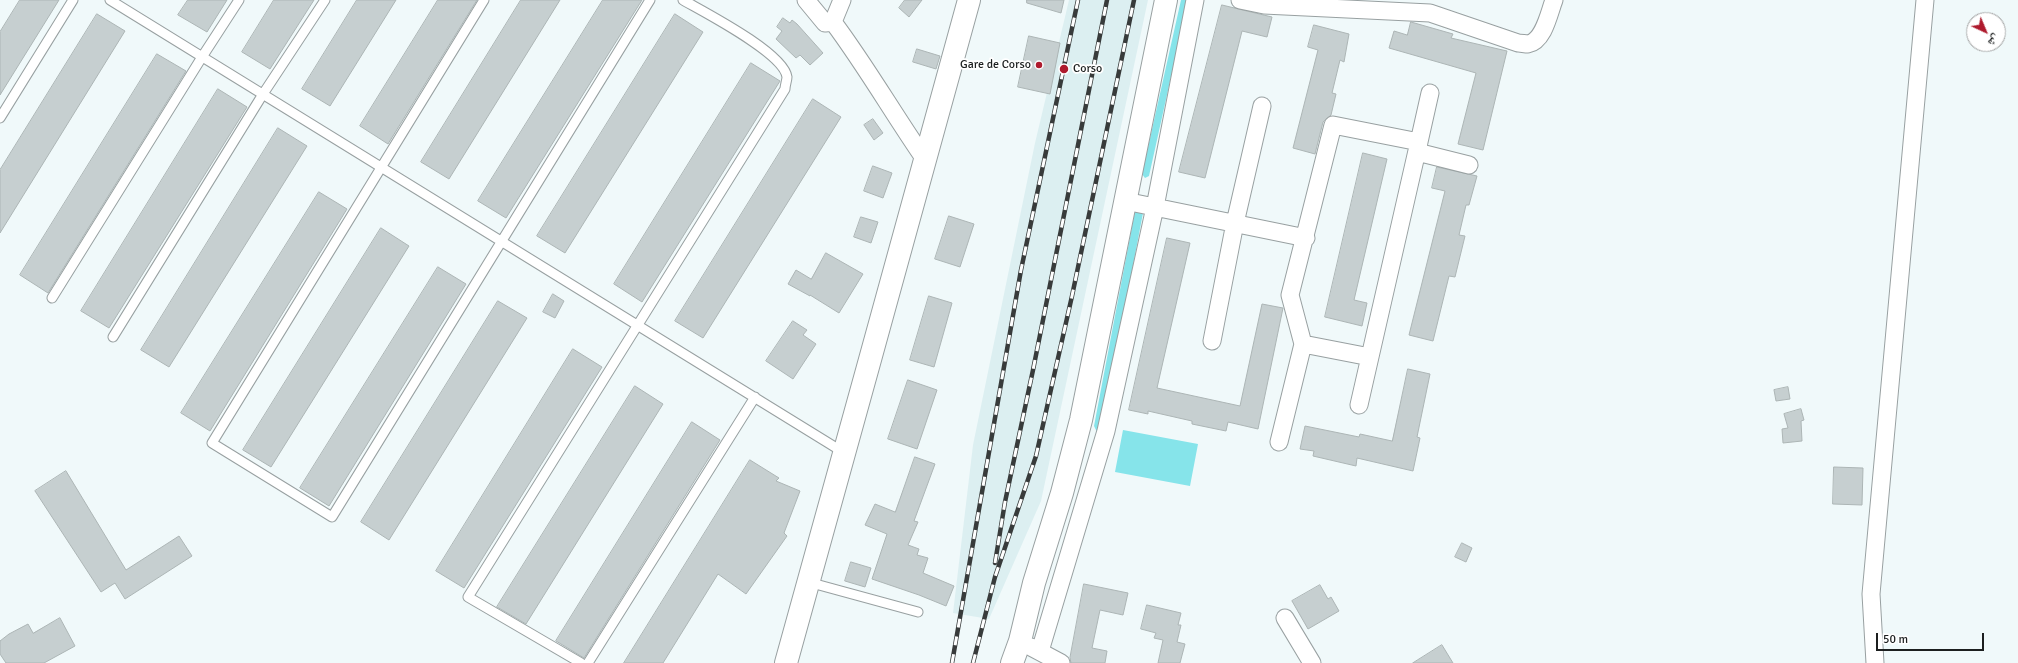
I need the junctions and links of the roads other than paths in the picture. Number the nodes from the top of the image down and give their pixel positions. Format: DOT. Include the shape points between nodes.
graph roads {
  1 [pos="73,0"];
  2 [pos="110,0"];
  3 [pos="240,0"];
  4 [pos="325,0"];
  5 [pos="484,0"];
  6 [pos="650,0"];
  7 [pos="683,0"];
  8 [pos="806,0"];
  9 [pos="842,0"];
  10 [pos="969,0"];
  11 [pos="1166,0"];
  12 [pos="1195,0"];
  13 [pos="1240,0"];
  14 [pos="1554,0"];
  15 [pos="1925,0"];
  16 [pos="1410,6"];
  17 [pos="832,22"];
  18 [pos="202,57"];
  19 [pos="1430,93"];
  20 [pos="263,94"];
  21 [pos="1262,106"];
  22 [pos="0,118"];
  23 [pos="1418,147"];
  24 [pos="926,160"];
  25 [pos="1469,165"];
  26 [pos="381,167"];
  27 [pos="1125,201"];
  28 [pos="1155,207"];
  29 [pos="1235,223"];
  30 [pos="1306,238"];
  31 [pos="500,241"];
  32 [pos="52,298"];
  33 [pos="637,325"];
  34 [pos="113,337"];
  35 [pos="1212,341"];
  36 [pos="1303,344"];
  37 [pos="1370,357"];
  38 [pos="755,397"];
  39 [pos="1359,405"];
  40 [pos="1279,442"];
  41 [pos="843,452"];
  42 [pos="808,582"];
  43 [pos="918,612"];
  44 [pos="1285,618"];
  45 [pos="1020,641"];
  46 [pos="1040,651"];
  47 [pos="581,663"];
  48 [pos="588,663"];
  49 [pos="786,663"];
  50 [pos="1012,663"];
  51 [pos="1061,663"];
  52 [pos="1312,663"];
  53 [pos="1875,663"];
  1 -- 22 [label="lane"];
  2 -- 18 [label="lane"];
  3 -- 18 [label="lane"];
  4 -- 20 [label="lane"];
  5 -- 26 [label="lane"];
  6 -- 31 [label="lane"];
  7 -- 33 [label="lane" via="744,35 778,60 787,76 785,89"];
  8 -- 17 [label="street" via="825,23"];
  9 -- 17 [label="street"];
  10 -- 24 [label="main road"];
  11 -- 27 [label="main road"];
  12 -- 28 [label="street"];
  13 -- 16 [label="street" via="1264,5"];
  14 -- 16 [label="street" via="1542,30 1535,40 1528,44 1518,43"];
  15 -- 53 [label="street" via="1872,594"];
  17 -- 24 [label="street" via="849,43 892,112"];
  18 -- 20 [label="lane"];
  18 -- 32 [label="lane"];
  19 -- 23 [label="street"];
  20 -- 26 [label="lane"];
  20 -- 34 [label="lane"];
  21 -- 29 [label="street"];
  23 -- 25 [label="street"];
  23 -- 30 [label="street" via="1333,125"];
  23 -- 37 [label="street"];
  24 -- 41 [label="main road"];
  26 -- 31 [label="lane"];
  26 -- 31 [label="lane" via="212,443 332,517"];
  27 -- 28 [label="street"];
  27 -- 45 [label="main road" via="1081,420"];
  28 -- 29 [label="street"];
  28 -- 46 [label="street" via="1106,431"];
  29 -- 30 [label="street"];
  29 -- 35 [label="street"];
  30 -- 36 [label="street" via="1290,295"];
  31 -- 33 [label="lane"];
  33 -- 38 [label="lane"];
  33 -- 47 [label="lane" via="468,597"];
  36 -- 37 [label="street"];
  36 -- 40 [label="street"];
  37 -- 39 [label="street"];
  38 -- 41 [label="lane"];
  38 -- 48 [label="lane"];
  41 -- 42 [label="main road"];
  42 -- 43 [label="lane"];
  42 -- 49 [label="main road"];
  44 -- 52 [label="street"];
  45 -- 46 [label="street"];
  45 -- 50 [label="main road"];
  46 -- 51 [label="street"];
}
